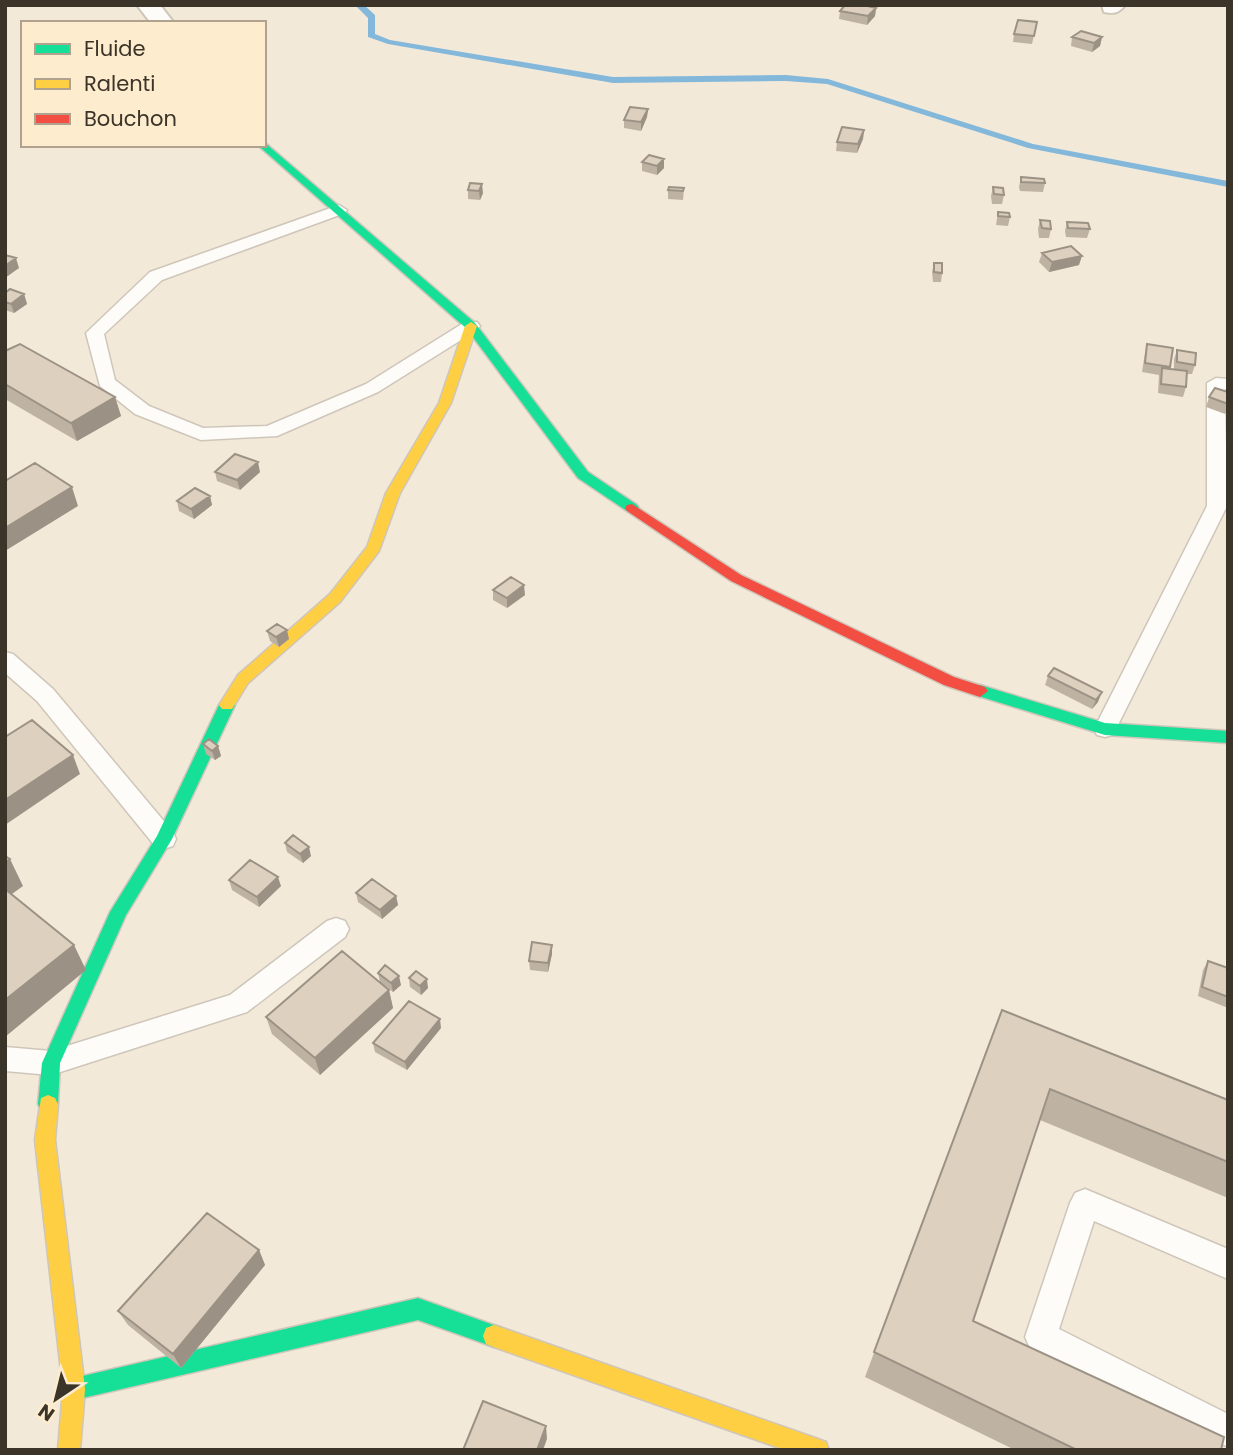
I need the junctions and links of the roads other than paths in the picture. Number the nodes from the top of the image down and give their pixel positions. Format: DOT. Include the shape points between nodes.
graph roads {
  1 [pos="148,5"];
  2 [pos="161,21"];
  3 [pos="266,147"];
  4 [pos="339,210"];
  5 [pos="471,326"];
  6 [pos="1228,384"];
  7 [pos="5,660"];
  8 [pos="1105,729"];
  9 [pos="1228,737"];
  10 [pos="164,839"];
  11 [pos="335,929"];
  12 [pos="5,1059"];
  13 [pos="51,1063"];
  14 [pos="1228,1264"];
  15 [pos="74,1389"];
  16 [pos="1228,1431"];
  17 [pos="69,1450"];
  18 [pos="818,1450"];
  1 -- 2 [label="street"];
  3 -- 4 [label="street"];
  4 -- 5 [label="street"];
  4 -- 5 [label="lane" via="156,276 95,333 106,382 142,410 201,434 270,432 372,388"];
  5 -- 8 [label="street" via="583,475 736,578 949,681"];
  5 -- 10 [label="street" via="445,403 393,493 374,548 335,598 243,679 218,719"];
  6 -- 8 [label="lane" via="1216,383 1217,506"];
  7 -- 10 [label="lane" via="45,695"];
  8 -- 9 [label="street"];
  10 -- 13 [label="street" via="119,912"];
  11 -- 13 [label="lane" via="238,1004"];
  12 -- 13 [label="lane"];
  13 -- 15 [label="street" via="45,1140"];
  14 -- 16 [label="lane" via="1084,1203 1041,1337"];
  15 -- 17 [label="street"];
  15 -- 18 [label="street" via="418,1309"];
}
